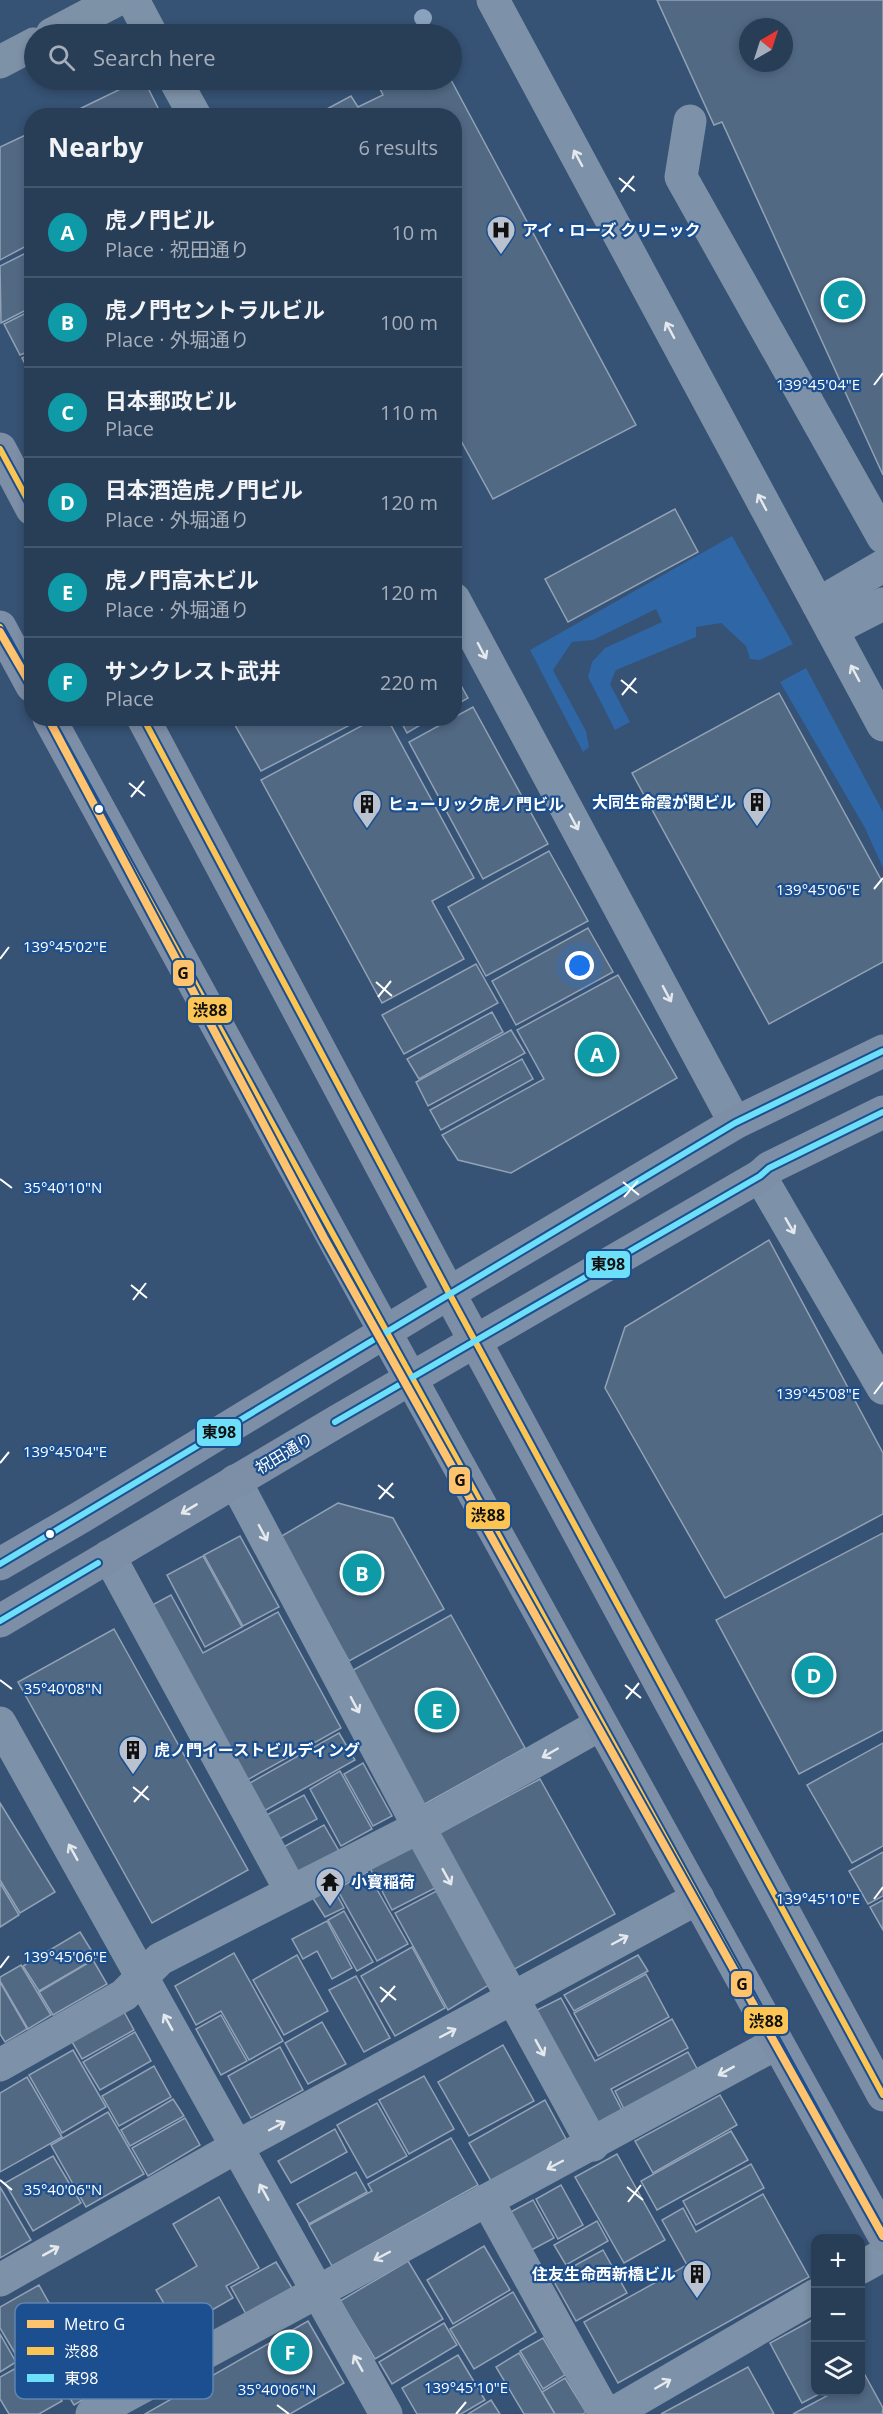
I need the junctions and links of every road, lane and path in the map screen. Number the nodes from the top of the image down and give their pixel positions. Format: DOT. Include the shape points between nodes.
graph roads {
  1 [pos="117,0"];
  2 [pos="133,0"];
  3 [pos="493,0"];
  4 [pos="71,24"];
  5 [pos="146,24"];
  6 [pos="24,49"];
  7 [pos="0,62"];
  8 [pos="181,90"];
  9 [pos="191,108"];
  10 [pos="690,121"];
  11 [pos="0,449"];
  12 [pos="24,493"];
  13 [pos="883,537"];
  14 [pos="883,566"];
  15 [pos="883,604"];
  16 [pos="462,614"];
  17 [pos="825,617"];
  18 [pos="0,627"];
  19 [pos="16,671"];
  20 [pos="883,725"];
  21 [pos="54,726"];
  22 [pos="147,726"];
  23 [pos="883,1051"];
  24 [pos="883,1112"];
  25 [pos="735,1123"];
  26 [pos="760,1176"];
  27 [pos="448,1293"];
  28 [pos="385,1332"];
  29 [pos="475,1342"];
  30 [pos="412,1378"];
  31 [pos="883,1388"];
  32 [pos="235,1482"];
  33 [pos="109,1556"];
  34 [pos="0,1564"];
  35 [pos="0,1621"];
  36 [pos="0,1723"];
  37 [pos="601,1724"];
  38 [pos="419,1827"];
  39 [pos="291,1891"];
  40 [pos="698,1898"];
  41 [pos="143,1976"];
  42 [pos="513,1998"];
  43 [pos="777,2043"];
  44 [pos="0,2065"];
  45 [pos="883,2095"];
  46 [pos="594,2145"];
  47 [pos="238,2146"];
  48 [pos="487,2200"];
  49 [pos="883,2235"];
  50 [pos="883,2255"];
  51 [pos="865,2266"];
  52 [pos="0,2280"];
  53 [pos="318,2290"];
  54 [pos="811,2298"];
  55 [pos="213,2348"];
  56 [pos="119,2399"];
  57 [pos="92,2414"];
  58 [pos="386,2414"];
  59 [pos="605,2414"];
  60 [pos="612,2414"];
  1 -- 4 [label="highway"];
  2 -- 5 [label="street"];
  17 -- 3 [label="street, one-way"];
  6 -- 7 [label="highway"];
  8 -- 9 [label="street"];
  10 -- 13 [label="street" via="681,177"];
  11 -- 12 [label="main road"];
  14 -- 17 [label="street"];
  15 -- 17 [label="street"];
  16 -- 25 [label="street, one-way"];
  20 -- 17 [label="street, one-way"];
  18 -- 19 [label="main road"];
  21 -- 28 [label="main road"];
  22 -- 27 [label="main road"];
  23 -- 25 [label="main road"];
  24 -- 26 [label="main road, 祝田通り"];
  25 -- 27 [label="main road"];
  26 -- 29 [label="main road, 祝田通り"];
  26 -- 31 [label="street, one-way"];
  27 -- 28 [label="main road"];
  27 -- 29 [label="main road"];
  28 -- 30 [label="main road"];
  28 -- 34 [label="main road"];
  29 -- 30 [label="main road, 祝田通り"];
  29 -- 45 [label="main road"];
  30 -- 32 [label="main road, 祝田通り"];
  30 -- 37 [label="main road"];
  32 -- 33 [label="main road, 祝田通り, one-way"];
  32 -- 38 [label="street, one-way"];
  33 -- 35 [label="main road, 祝田通り"];
  33 -- 39 [label="street"];
  41 -- 36 [label="street, one-way"];
  37 -- 38 [label="street, one-way"];
  37 -- 40 [label="main road"];
  38 -- 39 [label="street"];
  38 -- 42 [label="street, one-way"];
  39 -- 41 [label="street" via="160,1959"];
  42 -- 40 [label="street, one-way"];
  40 -- 43 [label="main road"];
  41 -- 44 [label="street" via="124,1995"];
  47 -- 41 [label="street, one-way"];
  42 -- 46 [label="street, one-way"];
  47 -- 42 [label="street, one-way"];
  43 -- 46 [label="street, one-way"];
  43 -- 49 [label="main road"];
  46 -- 48 [label="street, one-way"];
  52 -- 47 [label="street, one-way"];
  53 -- 47 [label="street, one-way"];
  48 -- 53 [label="street, one-way"];
  48 -- 59 [label="street"];
  50 -- 51 [label="street"];
  53 -- 55 [label="street"];
  58 -- 53 [label="street, one-way"];
  60 -- 54 [label="street, one-way"];
  56 -- 57 [label="street"];
}
